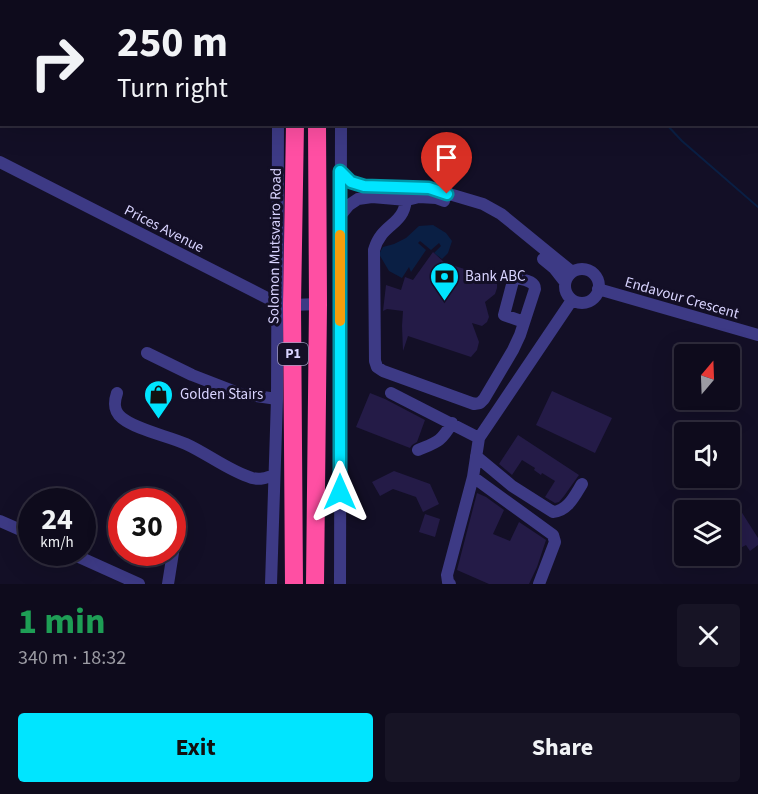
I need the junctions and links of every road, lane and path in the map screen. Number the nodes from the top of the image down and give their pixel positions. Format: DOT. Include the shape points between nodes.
graph roads {
  1 [pos="278,126"];
  2 [pos="294,126"];
  3 [pos="317,126"];
  4 [pos="341,126"];
  5 [pos="0,162"];
  6 [pos="340,171"];
  7 [pos="406,194"];
  8 [pos="340,216"];
  9 [pos="568,277"];
  10 [pos="598,290"];
  11 [pos="572,300"];
  12 [pos="284,304"];
  13 [pos="318,304"];
  14 [pos="524,322"];
  15 [pos="758,335"];
  16 [pos="147,353"];
  17 [pos="117,393"];
  18 [pos="391,393"];
  19 [pos="277,399"];
  20 [pos="452,423"];
  21 [pos="479,438"];
  22 [pos="418,450"];
  23 [pos="476,456"];
  24 [pos="274,475"];
  25 [pos="473,477"];
  26 [pos="582,484"];
  27 [pos="0,521"];
  28 [pos="18,529"];
  29 [pos="96,565"];
  30 [pos="171,566"];
  31 [pos="139,584"];
  32 [pos="168,584"];
  33 [pos="271,584"];
  34 [pos="294,584"];
  35 [pos="315,584"];
  36 [pos="340,584"];
  37 [pos="450,584"];
  38 [pos="539,584"];
  1 -- 12 [label="street"];
  2 -- 12 [label="highway, Solomon Mutsvairo Road / P1"];
  3 -- 13 [label="highway, P1"];
  4 -- 6 [label="street"];
  5 -- 12 [label="street, Prices Avenue"];
  6 -- 7 [label="street" via="351,182"];
  6 -- 8 [label="street"];
  7 -- 8 [label="street" via="358,199"];
  7 -- 9 [label="street" via="429,188 483,204 501,214"];
  7 -- 14 [label="street" via="403,213 377,239 374,249 377,367 480,403 513,350"];
  8 -- 36 [label="street"];
  9 -- 10 [label="street" via="581,269 591,272"];
  9 -- 11 [label="street" via="566,292"];
  10 -- 11 [label="street" via="593,299 583,303"];
  10 -- 15 [label="street, Endavour Crescent"];
  11 -- 21 [label="street"];
  12 -- 13 [label="street, Prices Avenue"];
  12 -- 19 [label="street"];
  12 -- 34 [label="highway, Solomon Mutsvairo Road / P1"];
  13 -- 35 [label="highway, P1"];
  16 -- 19 [label="street" via="242,394"];
  17 -- 24 [label="street" via="114,401 122,418 243,474 264,479"];
  18 -- 20 [label="street"];
  19 -- 24 [label="street"];
  20 -- 21 [label="street"];
  20 -- 22 [label="street" via="437,442"];
  21 -- 23 [label="street"];
  23 -- 25 [label="street"];
  23 -- 26 [label="street" via="512,486 553,512 567,505"];
  24 -- 33 [label="street"];
  25 -- 37 [label="street" via="447,575"];
  25 -- 38 [label="street" via="553,535 555,542"];
  27 -- 28 [label="street"];
  29 -- 31 [label="street"];
  30 -- 32 [label="street"];
}
